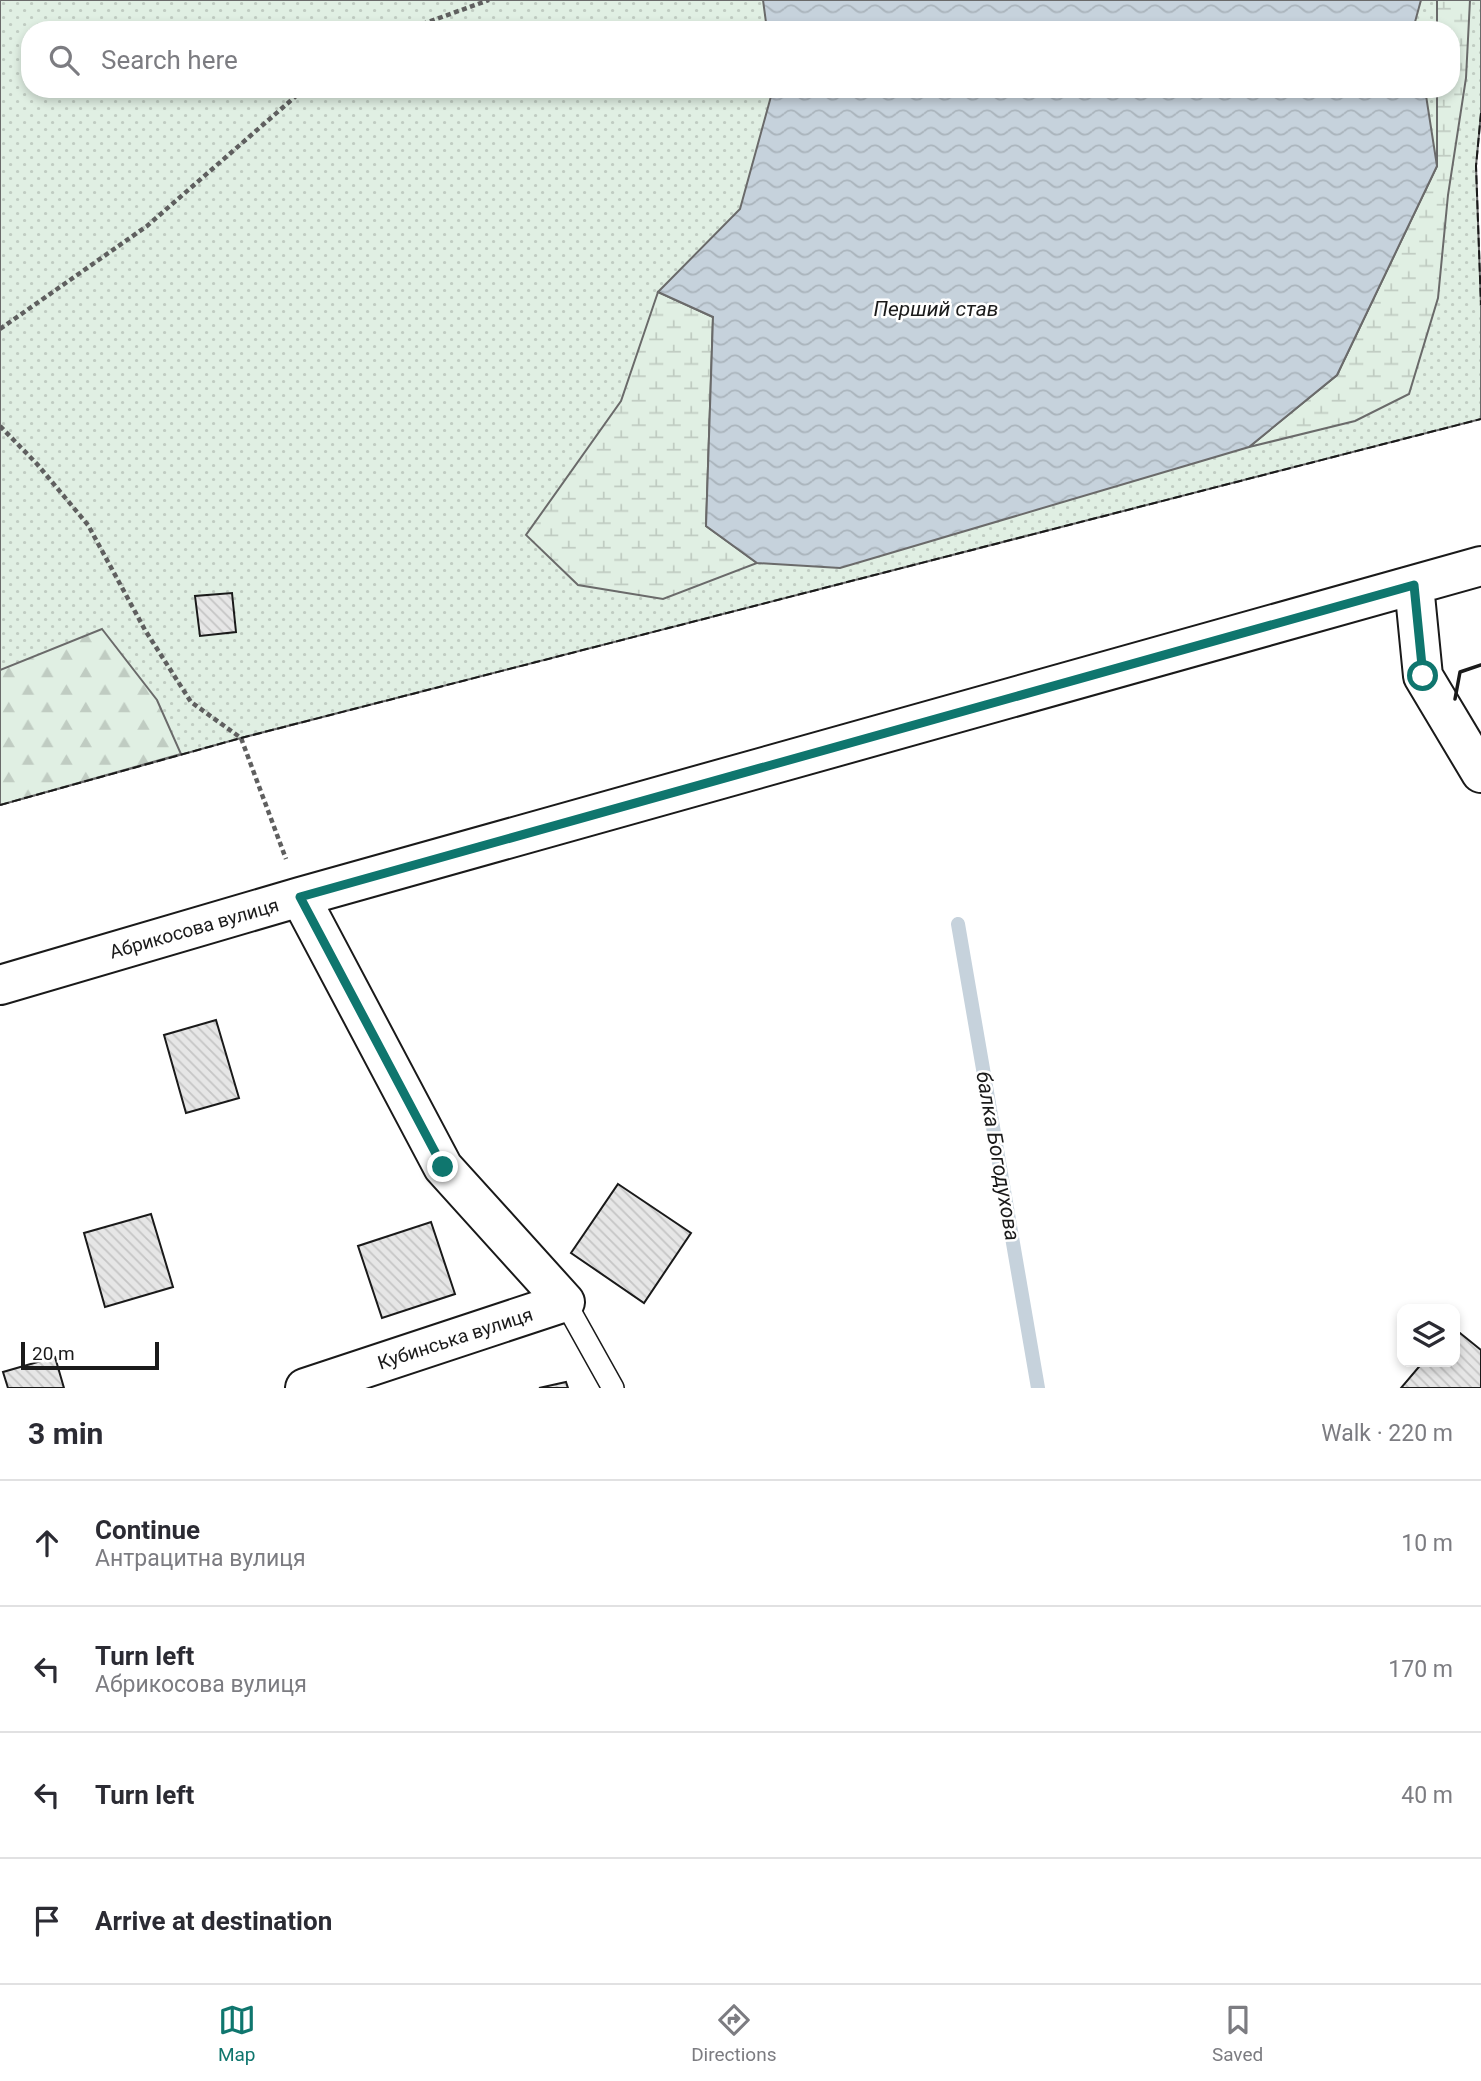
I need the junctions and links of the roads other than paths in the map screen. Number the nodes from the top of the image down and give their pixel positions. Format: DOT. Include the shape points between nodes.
graph roads {
  1 [pos="1481,566"];
  2 [pos="1414,585"];
  3 [pos="1481,773"];
  4 [pos="300,897"];
  5 [pos="0,985"];
  6 [pos="565,1302"];
  7 [pos="305,1388"];
  8 [pos="613,1388"];
  1 -- 2 [label="street, Абрикосова вулиця"];
  2 -- 3 [label="street" via="1423,676"];
  2 -- 4 [label="street, Абрикосова вулиця"];
  4 -- 5 [label="street, Абрикосова вулиця"];
  4 -- 6 [label="street" via="443,1167"];
  6 -- 7 [label="street, Кубинська вулиця"];
  6 -- 8 [label="lane"];
}
